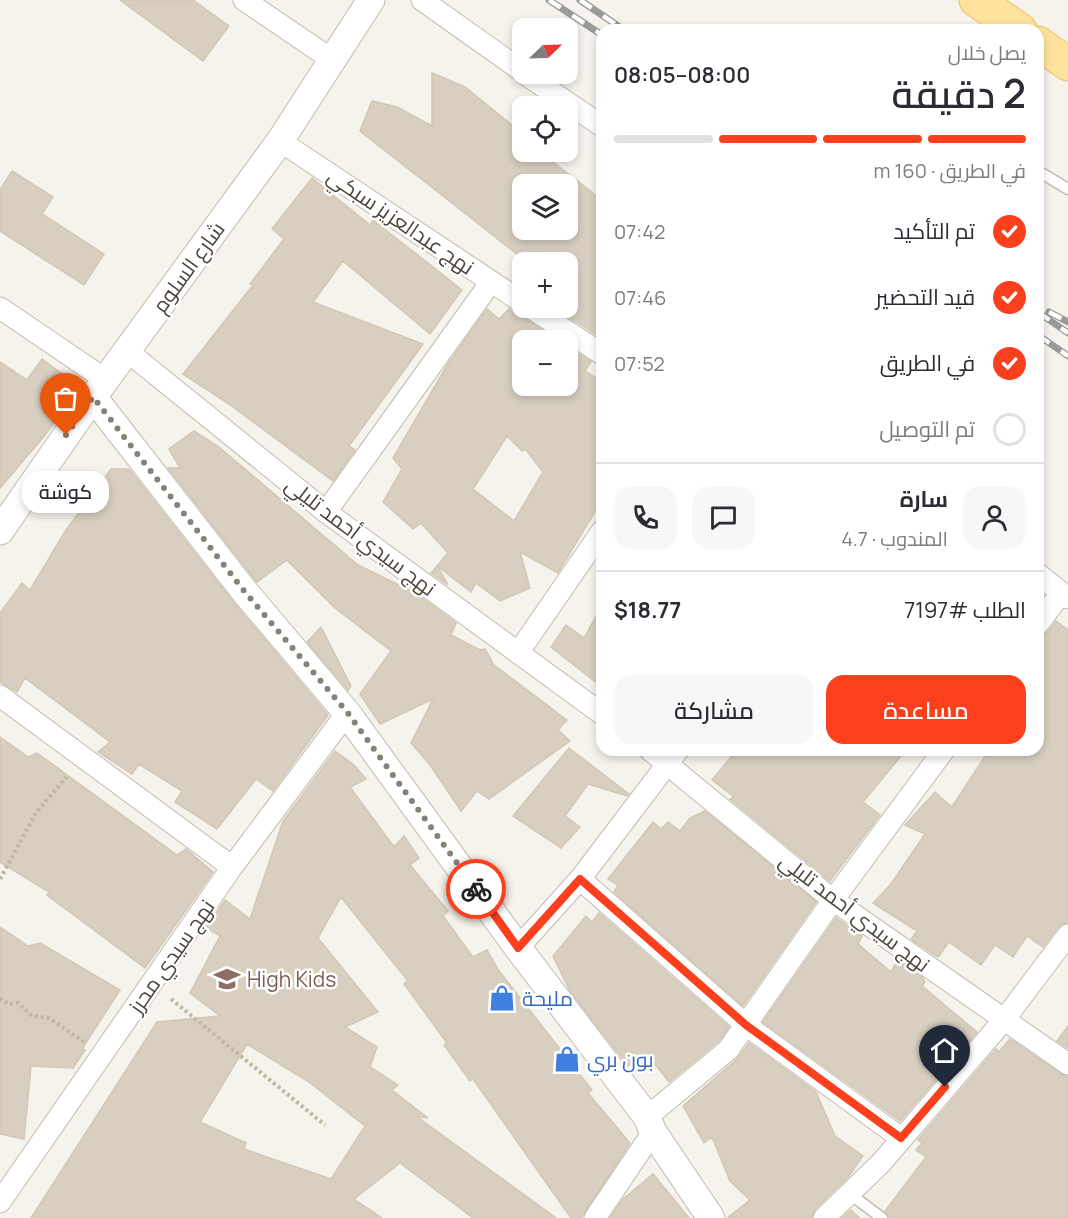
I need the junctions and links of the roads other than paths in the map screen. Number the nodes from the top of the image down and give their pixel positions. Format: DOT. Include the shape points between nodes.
graph roads {
  1 [pos="244,0"];
  2 [pos="371,0"];
  3 [pos="422,0"];
  4 [pos="976,0"];
  5 [pos="1011,24"];
  6 [pos="1044,47"];
  7 [pos="331,59"];
  8 [pos="512,64"];
  9 [pos="1068,64"];
  10 [pos="541,84"];
  11 [pos="596,122"];
  12 [pos="280,141"];
  13 [pos="1044,175"];
  14 [pos="1068,189"];
  15 [pos="491,282"];
  16 [pos="512,296"];
  17 [pos="0,308"];
  18 [pos="546,318"];
  19 [pos="596,350"];
  20 [pos="127,351"];
  21 [pos="100,389"];
  22 [pos="326,512"];
  23 [pos="0,531"];
  24 [pos="596,540"];
  25 [pos="1044,579"];
  26 [pos="1064,596"];
  27 [pos="1044,618"];
  28 [pos="518,653"];
  29 [pos="0,696"];
  30 [pos="596,710"];
  31 [pos="347,712"];
  32 [pos="673,756"];
  33 [pos="940,756"];
  34 [pos="232,867"];
  35 [pos="580,879"];
  36 [pos="833,900"];
  37 [pos="1068,935"];
  38 [pos="518,948"];
  39 [pos="1004,1020"];
  40 [pos="746,1025"];
  41 [pos="1068,1064"];
  42 [pos="650,1124"];
  43 [pos="901,1138"];
  44 [pos="850,1194"];
  45 [pos="0,1202"];
  46 [pos="595,1218"];
  47 [pos="711,1218"];
  48 [pos="824,1218"];
  49 [pos="882,1218"];
  1 -- 7 [label="street"];
  2 -- 7 [label="street, شارع السلوم"];
  3 -- 8 [label="street"];
  4 -- 5 [label="main road"];
  6 -- 9 [label="main road"];
  7 -- 12 [label="street, شارع السلوم"];
  10 -- 11 [label="street"];
  12 -- 15 [label="street, نهج عبدالعزيز سبكي"];
  12 -- 20 [label="street, شارع السلوم"];
  13 -- 14 [label="lane"];
  15 -- 16 [label="street, نهج عبدالعزيز سبكي"];
  15 -- 22 [label="street"];
  17 -- 21 [label="street"];
  18 -- 19 [label="street"];
  20 -- 21 [label="street, شارع السلوم"];
  20 -- 22 [label="street, نهج سيدي أحمد تليلي"];
  21 -- 23 [label="street, شارع السلوم"];
  21 -- 31 [label="street" via="245,592"];
  22 -- 28 [label="street, نهج سيدي أحمد تليلي"];
  24 -- 28 [label="street"];
  25 -- 26 [label="street"];
  26 -- 27 [label="street"];
  28 -- 30 [label="street, نهج سيدي أحمد تليلي"];
  29 -- 34 [label="street"];
  31 -- 34 [label="street, نهج سيدي محرز"];
  31 -- 38 [label="street"];
  32 -- 35 [label="street"];
  32 -- 36 [label="street, نهج سيدي أحمد تليلي"];
  33 -- 36 [label="street"];
  34 -- 45 [label="street, نهج سيدي محرز"];
  35 -- 38 [label="street"];
  35 -- 40 [label="street"];
  36 -- 39 [label="street, نهج سيدي أحمد تليلي"];
  36 -- 40 [label="street"];
  37 -- 39 [label="street"];
  38 -- 42 [label="street"];
  39 -- 41 [label="street, نهج سيدي أحمد تليلي"];
  39 -- 43 [label="street"];
  40 -- 42 [label="street" via="728,1050"];
  40 -- 43 [label="street"];
  42 -- 46 [label="street"];
  42 -- 47 [label="street"];
  43 -- 44 [label="street"];
  44 -- 48 [label="street"];
  44 -- 49 [label="lane"];
}
